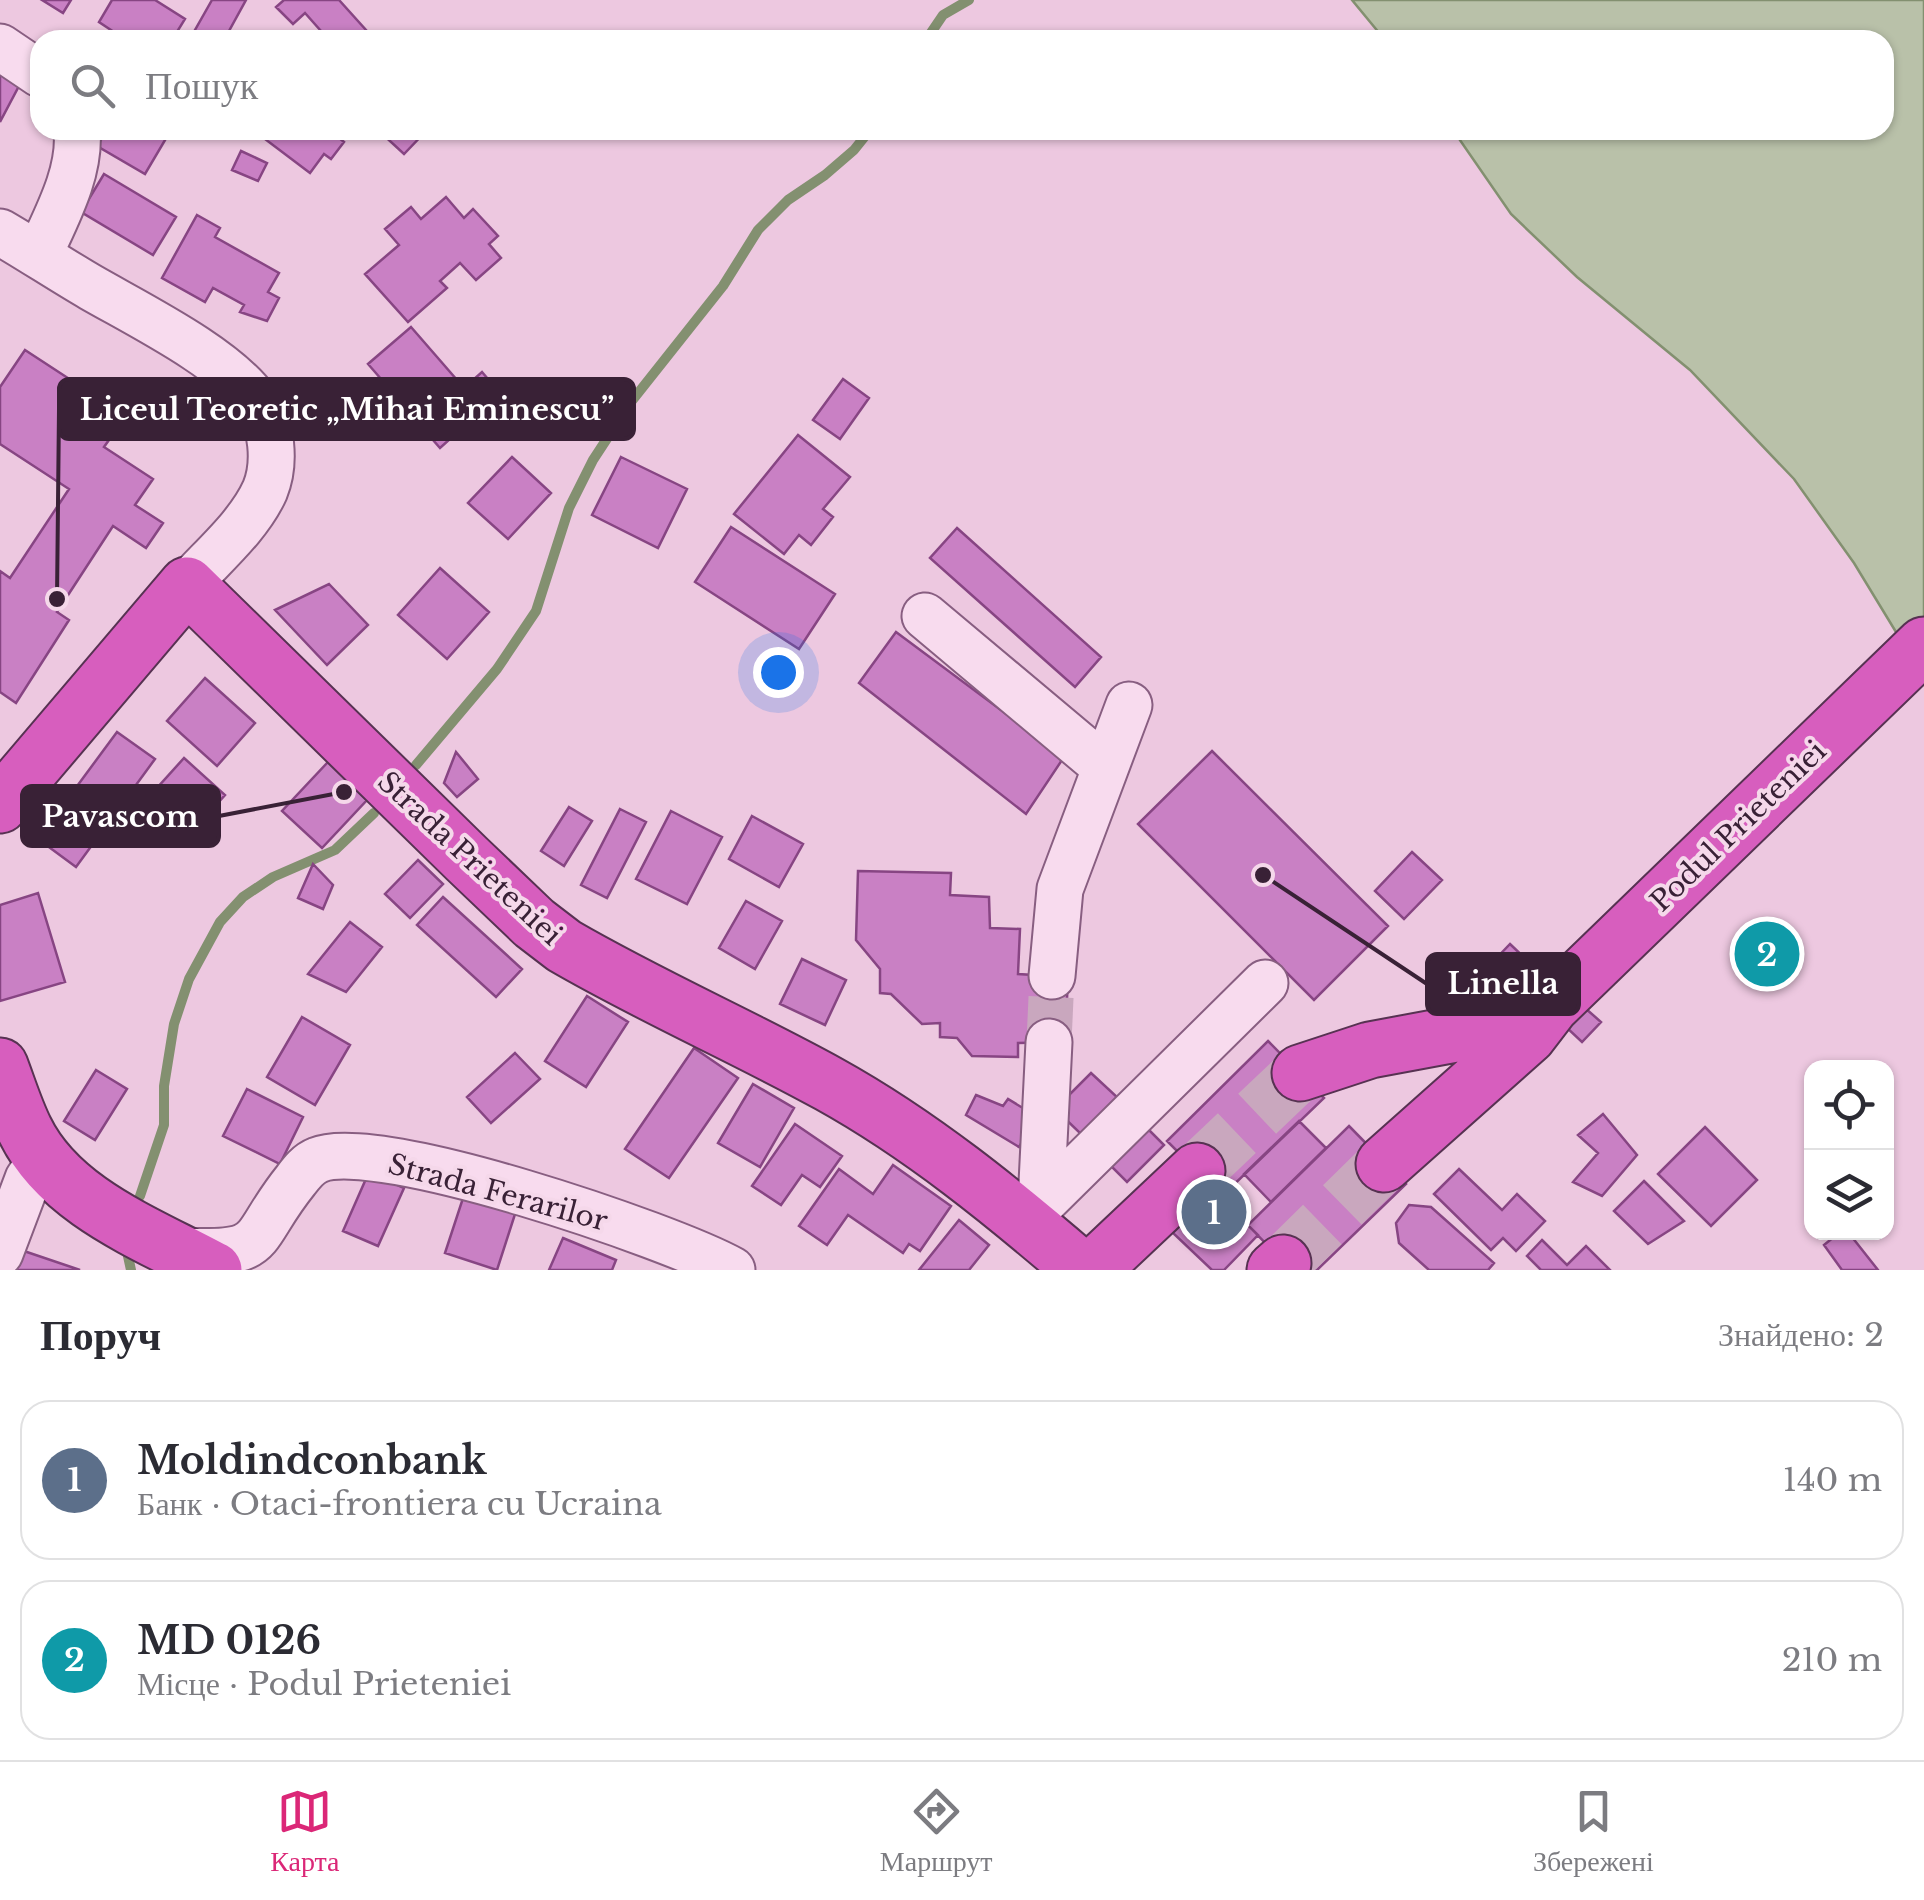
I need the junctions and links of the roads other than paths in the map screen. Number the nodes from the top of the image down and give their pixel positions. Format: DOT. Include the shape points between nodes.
graph roads {
  1 [pos="0,47"];
  2 [pos="30,67"];
  3 [pos="78,140"];
  4 [pos="0,232"];
  5 [pos="39,255"];
  6 [pos="187,586"];
  7 [pos="925,616"];
  8 [pos="1924,645"];
  9 [pos="1128,705"];
  10 [pos="1105,767"];
  11 [pos="0,805"];
  12 [pos="1052,976"];
  13 [pos="1264,983"];
  14 [pos="1552,1006"];
  15 [pos="1049,1042"];
  16 [pos="0,1066"];
  17 [pos="1300,1073"];
  18 [pos="1384,1164"];
  19 [pos="24,1168"];
  20 [pos="1197,1171"];
  21 [pos="1033,1212"];
  22 [pos="0,1253"];
  23 [pos="197,1261"];
  24 [pos="732,1270"];
  25 [pos="1082,1270"];
  26 [pos="1092,1270"];
  1 -- 2 [label="street"];
  3 -- 5 [label="street" via="65,199"];
  4 -- 5 [label="street"];
  5 -- 6 [label="street" via="172,333 244,386 258,405 272,457 264,490"];
  6 -- 11 [label="highway"];
  6 -- 21 [label="highway, Strada Prieteniei" via="564,946 830,1085"];
  7 -- 10 [label="street"];
  8 -- 14 [label="highway, Podul Prieteniei"];
  9 -- 10 [label="street"];
  10 -- 12 [label="street" via="1060,889"];
  13 -- 21 [label="street"];
  14 -- 17 [label="highway" via="1499,1026 1370,1050"];
  14 -- 18 [label="highway, Podul Prieteniei" via="1528,1036"];
  15 -- 21 [label="street"];
  16 -- 19 [label="highway" via="25,1130"];
  19 -- 22 [label="street"];
  19 -- 23 [label="highway" via="63,1180"];
  20 -- 26 [label="highway"];
  21 -- 25 [label="highway, Strada Prieteniei"];
  23 -- 24 [label="street, Strada Ferarilor" via="248,1247 307,1166 338,1155 518,1191 685,1247"];
}
